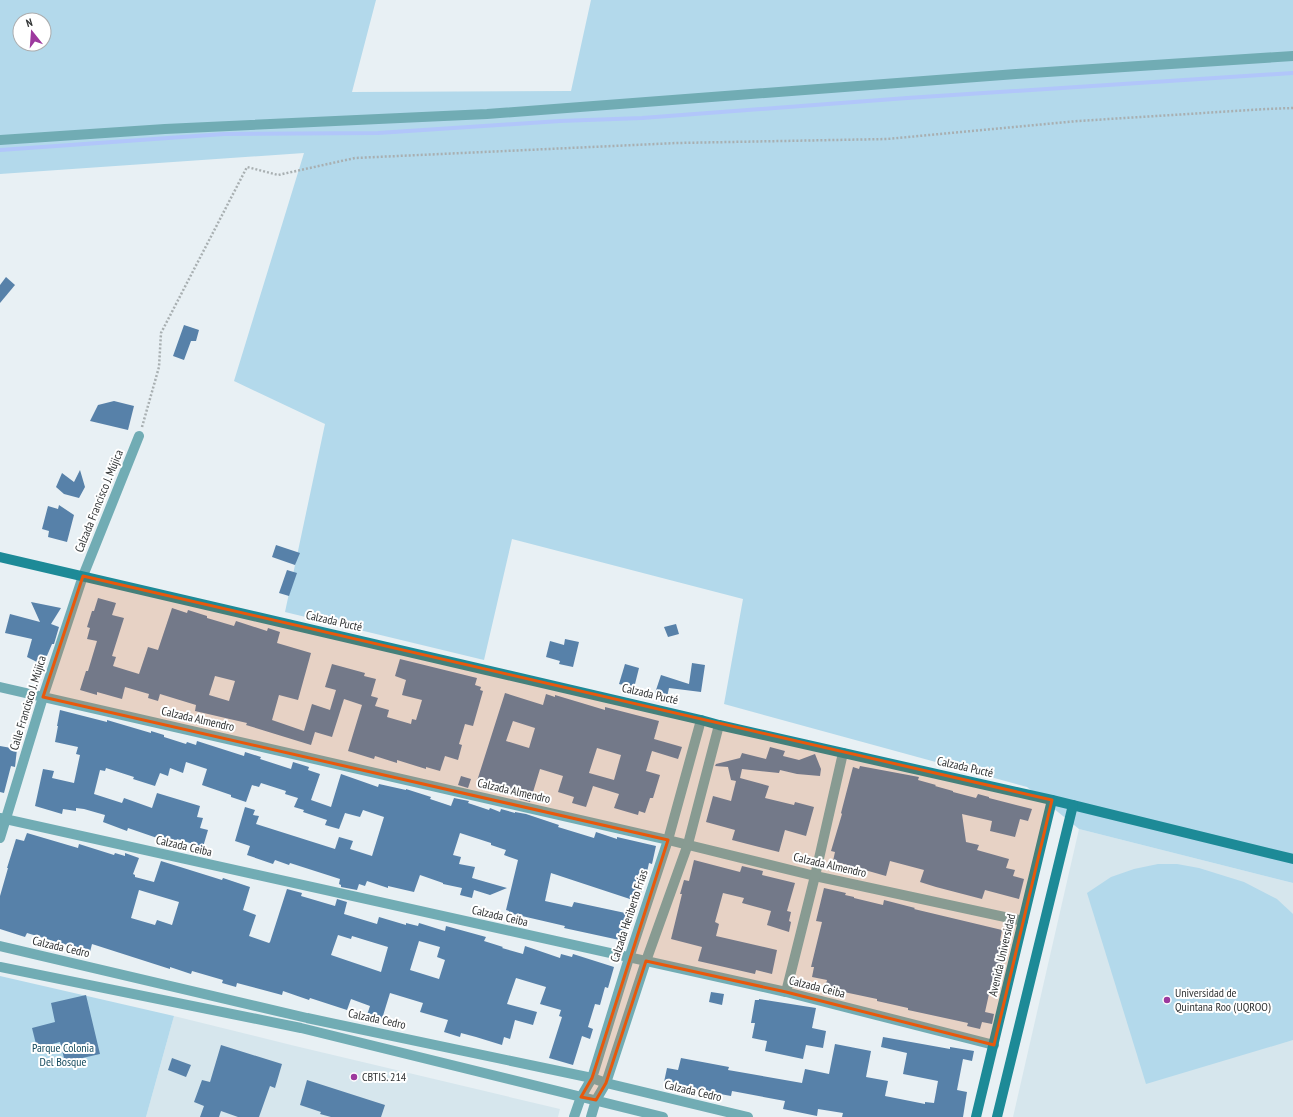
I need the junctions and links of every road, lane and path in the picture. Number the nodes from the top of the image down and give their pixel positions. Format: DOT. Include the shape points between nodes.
graph roads {
  1 [pos="1293,56"];
  2 [pos="1293,108"];
  3 [pos="0,140"];
  4 [pos="139,436"];
  5 [pos="0,557"];
  6 [pos="82,576"];
  7 [pos="0,687"];
  8 [pos="43,697"];
  9 [pos="701,720"];
  10 [pos="719,725"];
  11 [pos="843,753"];
  12 [pos="1052,800"];
  13 [pos="1073,805"];
  14 [pos="3,819"];
  15 [pos="0,838"];
  16 [pos="668,840"];
  17 [pos="688,844"];
  18 [pos="1293,859"];
  19 [pos="815,876"];
  20 [pos="1023,921"];
  21 [pos="0,946"];
  22 [pos="628,958"];
  23 [pos="646,961"];
  24 [pos="0,967"];
  25 [pos="786,992"];
  26 [pos="994,1045"];
  27 [pos="592,1078"];
  28 [pos="606,1083"];
  29 [pos="581,1096"];
  30 [pos="596,1100"];
  31 [pos="574,1117"];
  32 [pos="591,1117"];
  33 [pos="663,1117"];
  34 [pos="748,1117"];
  35 [pos="976,1117"];
  36 [pos="997,1117"];
  1 -- 3 [label="street" via="487,114 165,129"];
  2 -- 4 [label="path" via="1078,121 887,139 677,143 355,158 278,175 247,167 161,333 159,367"];
  4 -- 6 [label="street, Calzada Francisco J. Mújica"];
  5 -- 6 [label="street, Calzada Pucté"];
  6 -- 8 [label="street, Calle Francisco J. Mújica"];
  6 -- 9 [label="street, Calzada Pucté"];
  7 -- 8 [label="street, Calzada Almendro"];
  8 -- 14 [label="street, Calle Francisco J. Mújica"];
  8 -- 16 [label="street, Calzada Almendro"];
  9 -- 10 [label="street, Calzada Pucté"];
  9 -- 16 [label="street, Calzada Heriberto Frías"];
  10 -- 11 [label="street, Calzada Pucté"];
  10 -- 17 [label="street"];
  11 -- 12 [label="street, Calzada Pucté"];
  11 -- 19 [label="street"];
  12 -- 13 [label="street, Calzada Pucté"];
  12 -- 20 [label="street, Avenida Universidad"];
  13 -- 18 [label="street, Calzada Pucté"];
  13 -- 36 [label="street"];
  14 -- 15 [label="street, Calle Francisco J. Mújica"];
  14 -- 22 [label="street, Calzada Ceiba"];
  16 -- 17 [label="street, Calzada Almendro"];
  16 -- 22 [label="street, Calzada Heriberto Frías"];
  17 -- 19 [label="street, Calzada Almendro"];
  17 -- 23 [label="street"];
  19 -- 20 [label="street, Calzada Almendro"];
  19 -- 25 [label="street"];
  20 -- 26 [label="street, Avenida Universidad"];
  21 -- 27 [label="street, Calzada Cedro" via="299,1016"];
  22 -- 23 [label="street, Calzada Ceiba"];
  22 -- 27 [label="street, Calzada Heriberto Frías"];
  23 -- 25 [label="street, Calzada Ceiba"];
  23 -- 28 [label="street"];
  24 -- 29 [label="street" via="301,1028"];
  25 -- 26 [label="street, Calzada Ceiba"];
  26 -- 35 [label="street, Avenida Universidad"];
  27 -- 28 [label="street, Calzada Cedro"];
  27 -- 29 [label="street, Calzada Heriberto Frías"];
  28 -- 30 [label="street"];
  28 -- 34 [label="street, Calzada Cedro"];
  29 -- 30 [label="street"];
  29 -- 31 [label="street, Calzada Heriberto Frías"];
  30 -- 32 [label="street"];
  30 -- 33 [label="street"];
}
